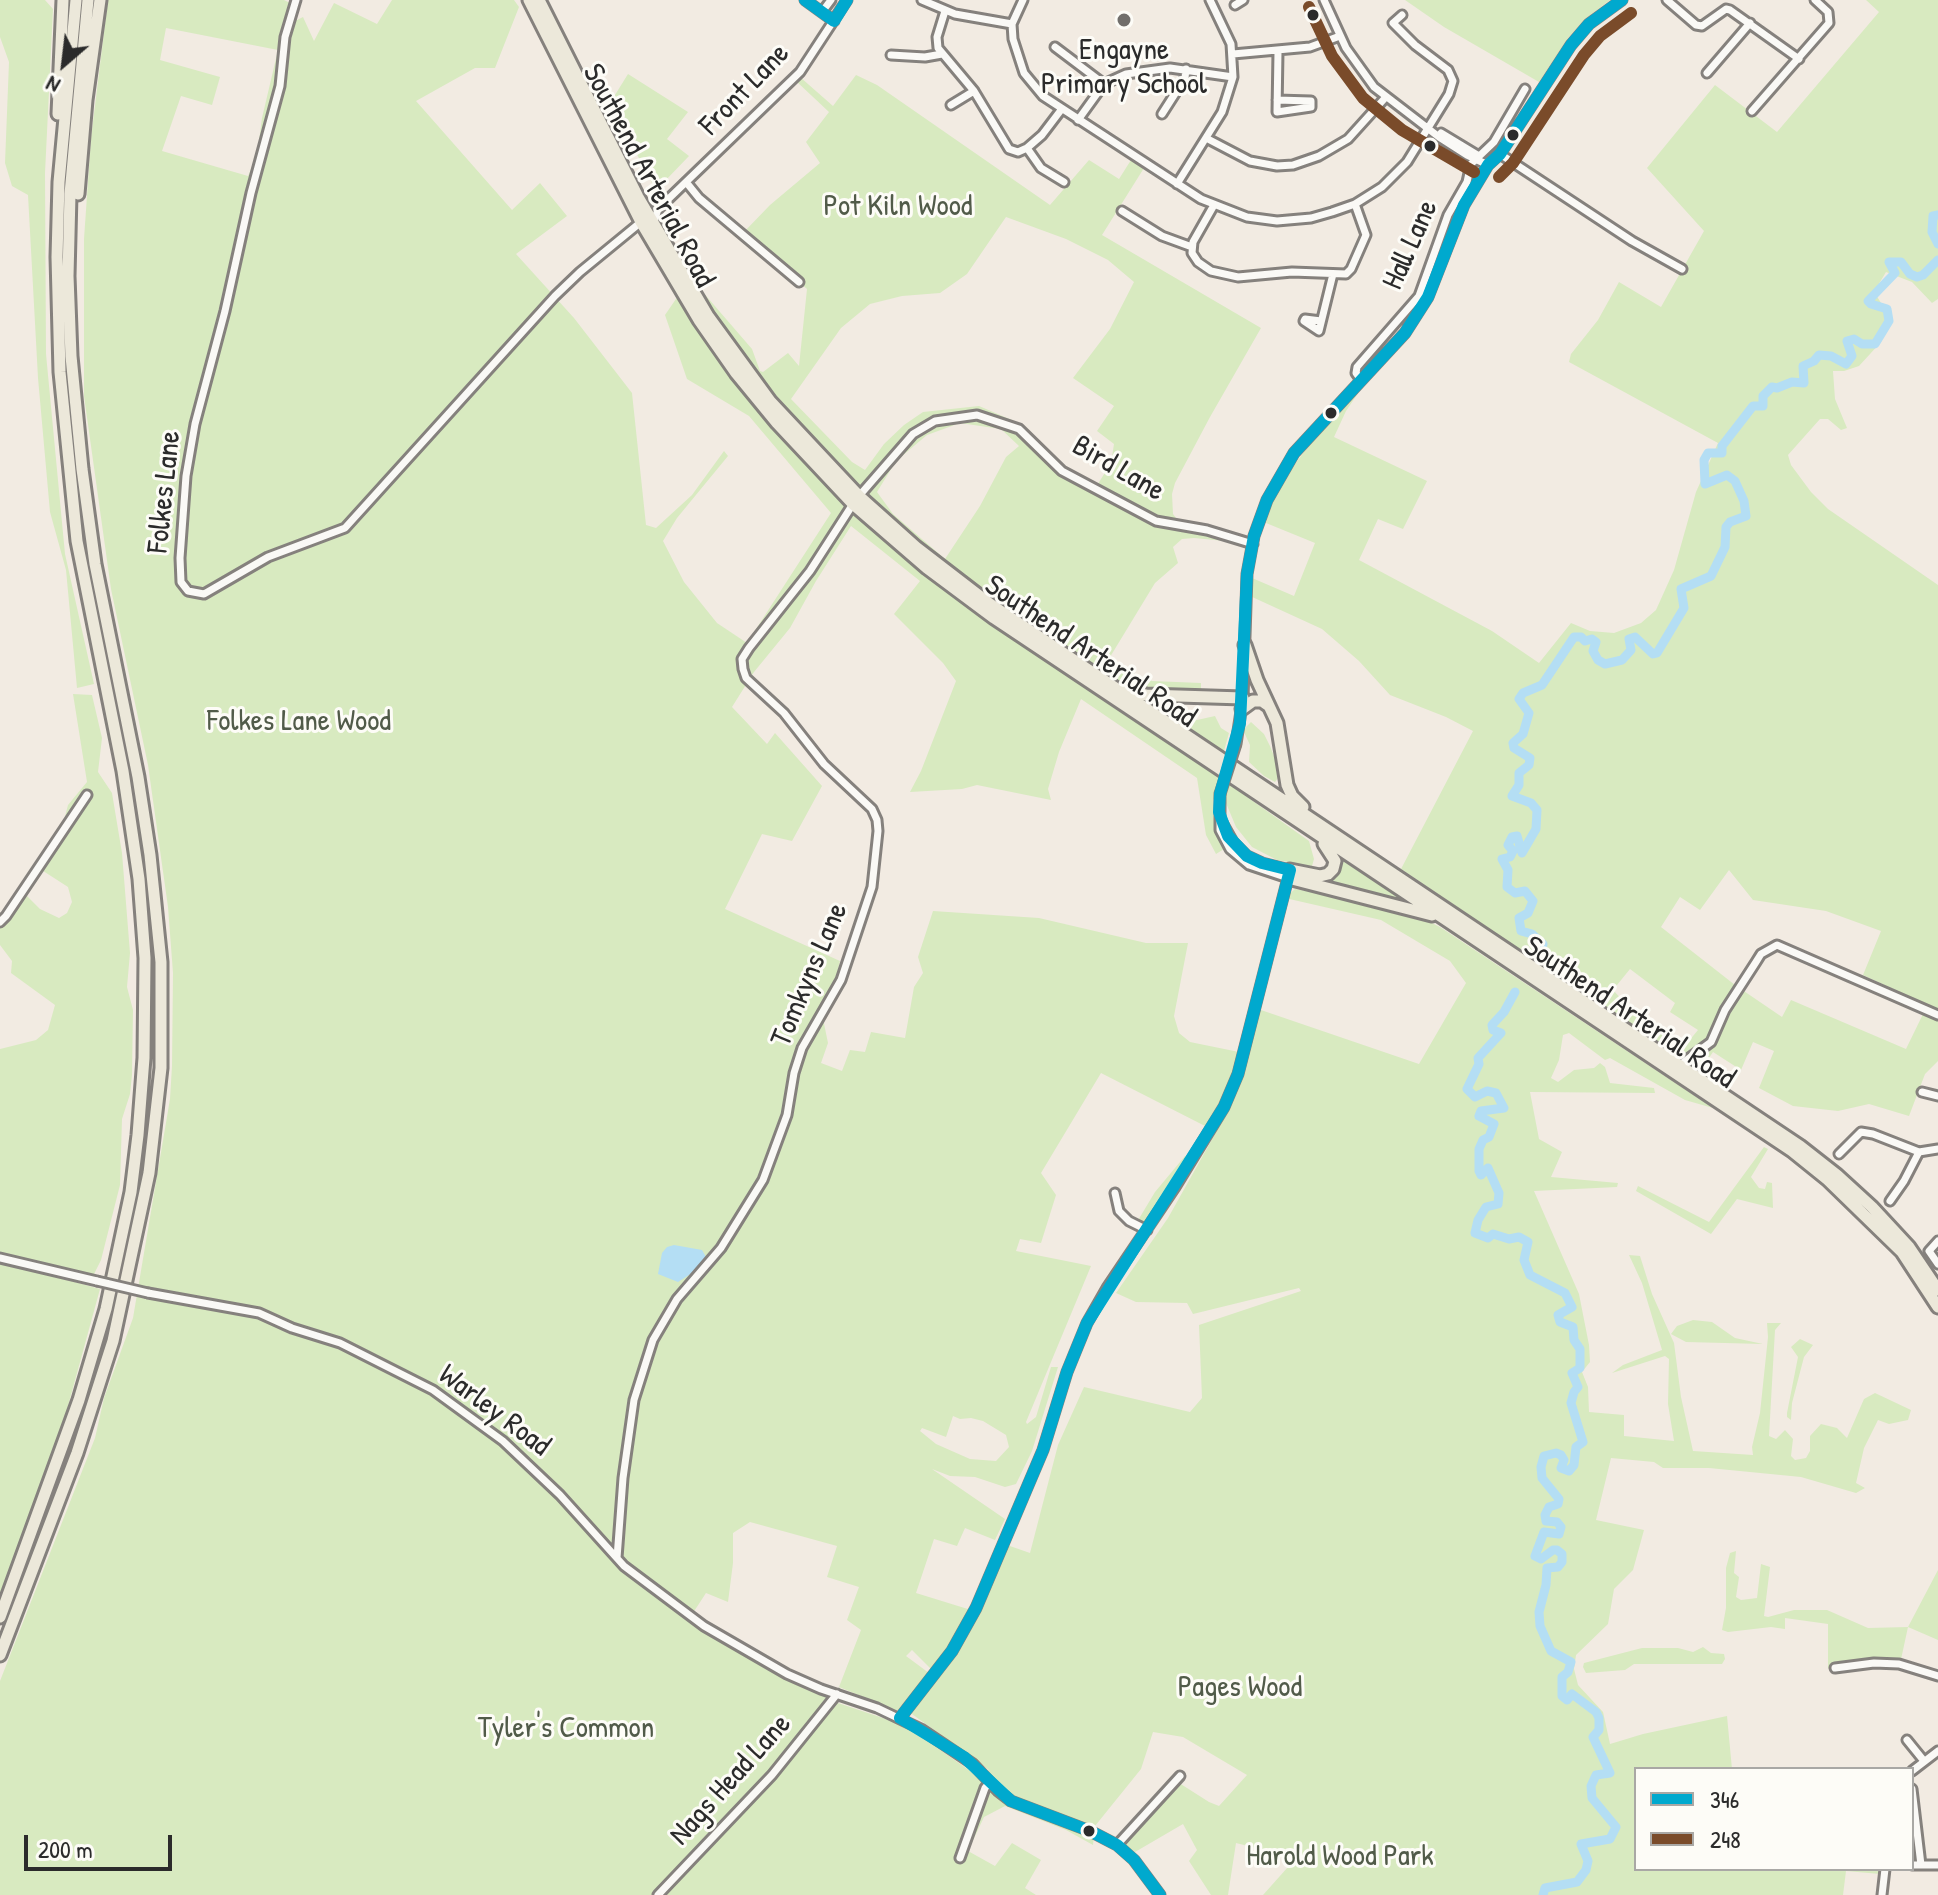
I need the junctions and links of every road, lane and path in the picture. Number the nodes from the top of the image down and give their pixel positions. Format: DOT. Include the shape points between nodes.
graph roads {
  1 [pos="63,0"];
  2 [pos="76,0"];
  3 [pos="88,0"];
  4 [pos="100,0"];
  5 [pos="296,0"];
  6 [pos="529,0"];
  7 [pos="539,0"];
  8 [pos="805,0"];
  9 [pos="831,0"];
  10 [pos="847,0"];
  11 [pos="922,0"];
  12 [pos="1023,0"];
  13 [pos="1210,0"];
  14 [pos="1324,0"];
  15 [pos="1622,0"];
  16 [pos="1667,0"];
  17 [pos="1815,0"];
  18 [pos="945,11"];
  19 [pos="822,12"];
  20 [pos="1402,15"];
  21 [pos="834,21"];
  22 [pos="1750,23"];
  23 [pos="1012,24"];
  24 [pos="1340,36"];
  25 [pos="1055,47"];
  26 [pos="1278,52"];
  27 [pos="942,54"];
  28 [pos="1233,54"];
  29 [pos="891,55"];
  30 [pos="1799,59"];
  31 [pos="1186,69"];
  32 [pos="1707,73"];
  33 [pos="1233,77"];
  34 [pos="1104,84"];
  35 [pos="1525,89"];
  36 [pos="974,91"];
  37 [pos="1385,98"];
  38 [pos="1277,100"];
  39 [pos="951,105"];
  40 [pos="1061,110"];
  41 [pos="1752,111"];
  42 [pos="1162,114"];
  43 [pos="1078,120"];
  44 [pos="1428,128"];
  45 [pos="1206,138"];
  46 [pos="1027,148"];
  47 [pos="1500,154"];
  48 [pos="1476,157"];
  49 [pos="60,163"];
  50 [pos="1488,165"];
  51 [pos="686,182"];
  52 [pos="1064,182"];
  53 [pos="1177,184"];
  54 [pos="638,197"];
  55 [pos="664,203"];
  56 [pos="1355,204"];
  57 [pos="1214,205"];
  58 [pos="1122,211"];
  59 [pos="641,222"];
  60 [pos="657,233"];
  61 [pos="1192,247"];
  62 [pos="1682,269"];
  63 [pos="1333,274"];
  64 [pos="799,282"];
  65 [pos="1321,321"];
  66 [pos="1361,380"];
  67 [pos="75,398"];
  68 [pos="856,500"];
  69 [pos="1253,544"];
  70 [pos="1245,645"];
  71 [pos="1109,684"];
  72 [pos="1242,704"];
  73 [pos="1271,709"];
  74 [pos="87,795"];
  75 [pos="1275,805"];
  76 [pos="1220,819"];
  77 [pos="1326,828"];
  78 [pos="1287,879"];
  79 [pos="0,922"];
  80 [pos="1454,926"];
  81 [pos="1938,1015"];
  82 [pos="1681,1064"];
  83 [pos="1922,1092"];
  84 [pos="1938,1096"];
  85 [pos="1938,1149"];
  86 [pos="1919,1152"];
  87 [pos="1839,1154"];
  88 [pos="1115,1193"];
  89 [pos="1890,1201"];
  90 [pos="1147,1230"];
  91 [pos="1938,1241"];
  92 [pos="1922,1242"];
  93 [pos="1929,1251"];
  94 [pos="0,1258"];
  95 [pos="1938,1264"];
  96 [pos="1938,1290"];
  97 [pos="1938,1307"];
  98 [pos="617,1558"];
  99 [pos="0,1617"];
  100 [pos="0,1655"];
  101 [pos="1835,1668"];
  102 [pos="1938,1676"];
  103 [pos="837,1694"];
  104 [pos="900,1718"];
  105 [pos="1907,1740"];
  106 [pos="1938,1751"];
  107 [pos="1924,1761"];
  108 [pos="1914,1769"];
  109 [pos="1180,1776"];
  110 [pos="987,1785"];
  111 [pos="1914,1827"];
  112 [pos="1117,1845"];
  113 [pos="960,1858"];
  114 [pos="1916,1865"];
  115 [pos="1938,1865"];
  116 [pos="1885,1871"];
  117 [pos="658,1895"];
  118 [pos="1160,1895"];
  119 [pos="1882,1895"];
  1 -- 49 [label="highway"];
  2 -- 49 [label="highway"];
  3 -- 67 [label="highway" via="69,214"];
  4 -- 67 [label="highway" via="78,188"];
  5 -- 59 [label="street, Folkes Lane" via="285,37 280,86 195,424 180,558 181,582 188,591 204,594 268,557 345,528 555,296"];
  6 -- 59 [label="highway, Southend Arterial Road"];
  7 -- 54 [label="highway, Southend Arterial Road"];
  8 -- 19 [label="street"];
  9 -- 19 [label="street"];
  10 -- 21 [label="street, Front Lane"];
  11 -- 18 [label="street"];
  12 -- 23 [label="street"];
  13 -- 28 [label="street"];
  14 -- 24 [label="street"];
  15 -- 47 [label="street, Hall Lane" via="1571,45"];
  16 -- 22 [label="street" via="1696,25 1726,9"];
  17 -- 30 [label="street" via="1830,20"];
  18 -- 23 [label="street"];
  18 -- 27 [label="street" via="937,37"];
  19 -- 21 [label="street"];
  20 -- 44 [label="street" via="1393,23 1444,65 1453,81"];
  21 -- 51 [label="street, Front Lane" via="800,72"];
  22 -- 30 [label="street"];
  22 -- 32 [label="street"];
  23 -- 40 [label="street" via="1024,73"];
  24 -- 26 [label="street"];
  24 -- 37 [label="street" via="1361,72"];
  25 -- 34 [label="street"];
  26 -- 28 [label="street"];
  26 -- 38 [label="street"];
  27 -- 29 [label="street"];
  27 -- 36 [label="street"];
  28 -- 33 [label="street"];
  30 -- 41 [label="street"];
  31 -- 33 [label="street"];
  31 -- 34 [label="street" via="1140,71"];
  31 -- 42 [label="street"];
  33 -- 45 [label="street" via="1222,112"];
  34 -- 43 [label="street"];
  35 -- 48 [label="street, Hall Lane" via="1494,142"];
  36 -- 39 [label="street"];
  36 -- 46 [label="street" via="1006,146 1018,152"];
  37 -- 44 [label="street"];
  37 -- 45 [label="street" via="1348,139 1293,165 1250,161"];
  40 -- 43 [label="street"];
  40 -- 46 [label="street"];
  43 -- 53 [label="street"];
  44 -- 48 [label="street"];
  44 -- 56 [label="street" via="1401,168"];
  45 -- 53 [label="street"];
  46 -- 52 [label="street" via="1035,163"];
  47 -- 50 [label="street, Hall Lane"];
  47 -- 62 [label="street"];
  48 -- 50 [label="street"];
  48 -- 66 [label="street, Hall Lane" via="1419,296 1357,367"];
  49 -- 99 [label="highway" via="57,309 65,441 77,541 137,864 145,958 144,1058 131,1192 106,1309 79,1400"];
  50 -- 66 [label="street, Hall Lane" via="1464,205 1421,311"];
  51 -- 55 [label="street, Front Lane"];
  51 -- 64 [label="street"];
  53 -- 57 [label="street"];
  54 -- 55 [label="street" via="650,204"];
  54 -- 60 [label="highway, Southend Arterial Road"];
  55 -- 60 [label="street" via="654,217"];
  56 -- 57 [label="street" via="1311,218 1277,221"];
  56 -- 63 [label="street" via="1365,240 1349,272"];
  57 -- 61 [label="street"];
  58 -- 61 [label="street"];
  59 -- 68 [label="highway, Southend Arterial Road" via="736,373 777,423"];
  60 -- 68 [label="highway, Southend Arterial Road" via="708,316 770,401"];
  61 -- 63 [label="street" via="1204,267 1228,276"];
  63 -- 65 [label="street"];
  66 -- 69 [label="street, Hall Lane" via="1283,469"];
  67 -- 100 [label="highway" via="95,564 152,869 161,975 161,1068 145,1199 113,1341 73,1466"];
  68 -- 69 [label="street, Bird Lane" via="913,434 935,421 977,415 1019,429 1062,471 1156,521"];
  68 -- 71 [label="highway, Southend Arterial Road" via="961,583"];
  68 -- 75 [label="highway, Southend Arterial Road" via="892,540 958,593"];
  68 -- 98 [label="street, Tomkyns Lane" via="742,659 746,678 872,809 878,831 872,887 841,980 802,1048 787,1115 763,1180 653,1340 634,1400"];
  69 -- 70 [label="street, Hall Lane"];
  70 -- 72 [label="street, Hall Lane"];
  70 -- 73 [label="highway"];
  71 -- 72 [label="highway" via="1146,695"];
  71 -- 77 [label="highway, Southend Arterial Road"];
  72 -- 73 [label="highway" via="1258,700"];
  72 -- 76 [label="street, Hall Lane, bridge" via="1220,794"];
  73 -- 77 [label="highway" via="1289,791"];
  74 -- 79 [label="street"];
  75 -- 78 [label="highway" via="1325,845 1335,861 1324,875"];
  75 -- 80 [label="highway, Southend Arterial Road"];
  76 -- 78 [label="street" via="1247,856"];
  76 -- 78 [label="street, Hall Lane" via="1220,830 1235,854"];
  77 -- 82 [label="highway, Southend Arterial Road"];
  78 -- 80 [label="highway" via="1418,911"];
  78 -- 90 [label="street" via="1234,1085"];
  80 -- 97 [label="highway, Southend Arterial Road" via="1792,1151 1902,1252"];
  81 -- 82 [label="street" via="1777,945 1761,954 1711,1042"];
  82 -- 96 [label="highway, Southend Arterial Road" via="1837,1175 1909,1247"];
  83 -- 84 [label="street"];
  85 -- 86 [label="street"];
  86 -- 87 [label="street" via="1861,1132"];
  86 -- 89 [label="street"];
  88 -- 90 [label="street" via="1119,1211"];
  90 -- 104 [label="street" via="1083,1332 1043,1450 969,1623"];
  91 -- 93 [label="street"];
  92 -- 93 [label="street"];
  93 -- 95 [label="street"];
  94 -- 98 [label="street, Warley Road, bridge" via="259,1313 340,1343 433,1390 494,1433"];
  98 -- 103 [label="street, Warley Road" via="723,1639"];
  101 -- 102 [label="street" via="1899,1664"];
  103 -- 104 [label="street, Warley Road"];
  103 -- 117 [label="street, Nags Head Lane" via="772,1775"];
  104 -- 110 [label="street, Warley Road" via="964,1757"];
  105 -- 107 [label="street"];
  106 -- 107 [label="street"];
  107 -- 108 [label="street"];
  109 -- 112 [label="street"];
  110 -- 112 [label="street, Warley Road" via="1011,1801"];
  110 -- 113 [label="street"];
  111 -- 114 [label="street"];
  112 -- 118 [label="street"];
  114 -- 115 [label="street"];
  116 -- 119 [label="street"];
}
